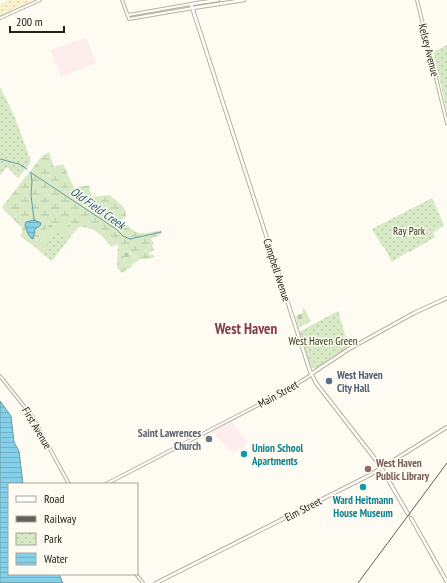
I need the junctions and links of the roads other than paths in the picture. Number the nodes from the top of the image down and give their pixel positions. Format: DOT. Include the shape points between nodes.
graph roads {
  1 [pos="40,0"];
  2 [pos="122,0"];
  3 [pos="218,0"];
  4 [pos="244,0"];
  5 [pos="417,0"];
  6 [pos="191,4"];
  7 [pos="193,8"];
  8 [pos="128,15"];
  9 [pos="0,18"];
  10 [pos="447,123"];
  11 [pos="447,298"];
  12 [pos="311,374"];
  13 [pos="0,376"];
  14 [pos="447,428"];
  15 [pos="382,468"];
  16 [pos="67,483"];
  17 [pos="108,483"];
  18 [pos="408,514"];
  19 [pos="411,518"];
  20 [pos="137,575"];
  21 [pos="447,582"];
  22 [pos="143,583"];
  23 [pos="156,583"];
  1 -- 9 [label="street"];
  2 -- 8 [label="street"];
  3 -- 6 [label="main road"];
  4 -- 7 [label="main road"];
  5 -- 10 [label="street, Kelsey Avenue"];
  6 -- 7 [label="main road, Campbell Avenue"];
  6 -- 8 [label="street"];
  7 -- 8 [label="street" via="129,18"];
  7 -- 12 [label="main road, Campbell Avenue"];
  11 -- 12 [label="main road, Main Street" via="349,349"];
  12 -- 15 [label="main road, Campbell Avenue"];
  12 -- 17 [label="street, Main Street" via="288,389"];
  13 -- 16 [label="street, First Avenue" via="34,419"];
  14 -- 15 [label="main road, Elm Street"];
  15 -- 18 [label="main road, Campbell Avenue"];
  15 -- 23 [label="main road, Elm Street"];
  19 -- 21 [label="main road"];
  20 -- 22 [label="street"];
}
